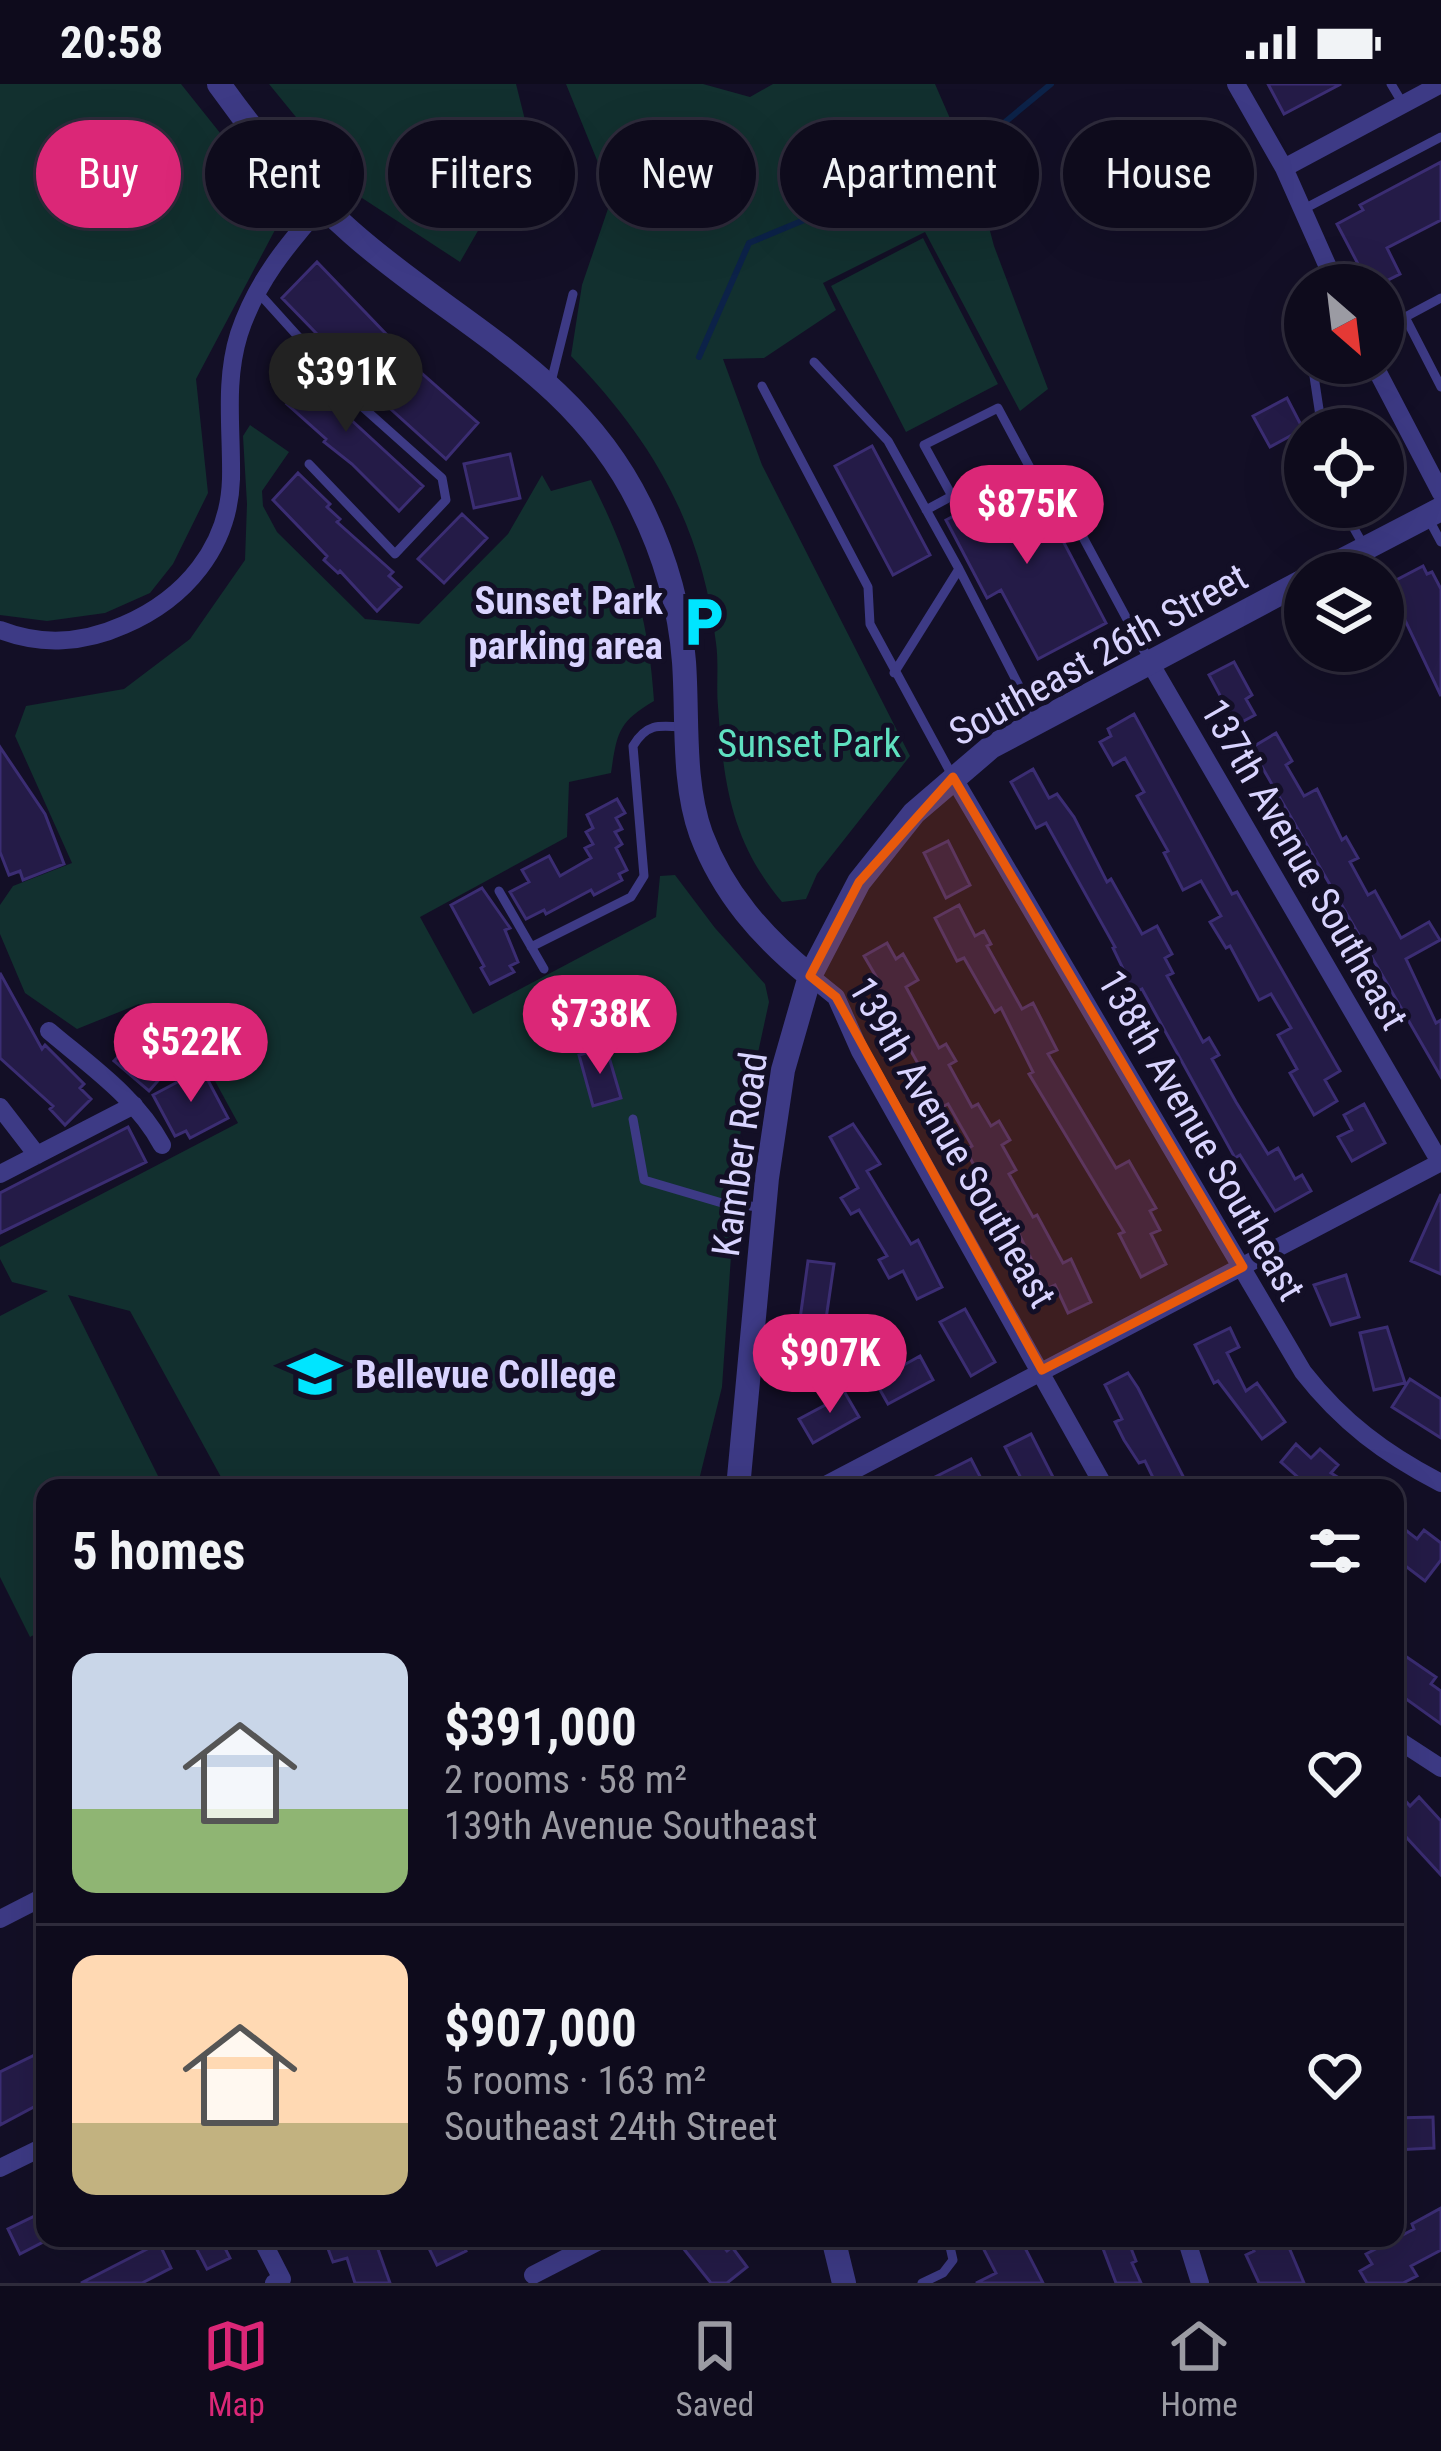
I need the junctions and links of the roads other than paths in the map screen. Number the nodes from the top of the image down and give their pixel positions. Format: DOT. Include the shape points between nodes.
graph roads {
  1 [pos="219,84"];
  2 [pos="1236,84"];
  3 [pos="1391,84"];
  4 [pos="1441,84"];
  5 [pos="1403,104"];
  6 [pos="247,120"];
  7 [pos="1441,136"];
  8 [pos="1284,169"];
  9 [pos="1302,210"];
  10 [pos="303,228"];
  11 [pos="348,228"];
  12 [pos="1326,264"];
  13 [pos="256,291"];
  14 [pos="573,294"];
  15 [pos="1441,298"];
  16 [pos="1405,317"];
  17 [pos="814,362"];
  18 [pos="550,384"];
  19 [pos="1384,384"];
  20 [pos="762,386"];
  21 [pos="1441,387"];
  22 [pos="309,464"];
  23 [pos="1441,493"];
  24 [pos="926,510"];
  25 [pos="1434,513"];
  26 [pos="1354,528"];
  27 [pos="1441,542"];
  28 [pos="1365,548"];
  29 [pos="1357,552"];
  30 [pos="958,569"];
  31 [pos="1284,591"];
  32 [pos="0,630"];
  33 [pos="1149,661"];
  34 [pos="894,673"];
  35 [pos="1037,721"];
  36 [pos="687,727"];
  37 [pos="953,777"];
  38 [pos="499,891"];
  39 [pos="531,947"];
  40 [pos="544,969"];
  41 [pos="811,976"];
  42 [pos="49,1030"];
  43 [pos="134,1105"];
  44 [pos="0,1107"];
  45 [pos="633,1119"];
  46 [pos="162,1144"];
  47 [pos="37,1154"];
  48 [pos="1441,1162"];
  49 [pos="0,1174"];
  50 [pos="764,1208"];
  51 [pos="1244,1268"];
  52 [pos="1042,1370"];
  53 [pos="739,1479"];
  54 [pos="837,1479"];
  55 [pos="1100,1479"];
  56 [pos="1441,1483"];
  57 [pos="1404,1744"];
  58 [pos="1441,1768"];
  59 [pos="36,1901"];
  60 [pos="0,1919"];
  61 [pos="36,2150"];
  62 [pos="0,2168"];
  63 [pos="265,2247"];
  64 [pos="588,2247"];
  65 [pos="835,2247"];
  66 [pos="950,2247"];
  67 [pos="1189,2247"];
  68 [pos="533,2276"];
  69 [pos="278,2281"];
  70 [pos="844,2283"];
  71 [pos="922,2283"];
  72 [pos="1200,2283"];
  1 -- 6 [label="street, 139th Avenue Southeast"];
  2 -- 8 [label="street"];
  3 -- 5 [label="lane"];
  4 -- 5 [label="street"];
  5 -- 8 [label="street"];
  7 -- 9 [label="lane"];
  8 -- 9 [label="street"];
  9 -- 12 [label="street"];
  10 -- 13 [label="street"];
  11 -- 18 [label="street, 139th Avenue Southeast"];
  13 -- 22 [label="lane" via="358,403 442,478 446,500 395,554"];
  13 -- 32 [label="street" via="232,363 228,509 197,574 111,631 61,641"];
  14 -- 18 [label="lane"];
  15 -- 16 [label="lane"];
  16 -- 21 [label="lane"];
  17 -- 24 [label="lane" via="888,441"];
  18 -- 36 [label="street, 139th Avenue Southeast" via="610,454 658,545 677,616"];
  19 -- 23 [label="street"];
  20 -- 34 [label="lane" via="868,587 869,624"];
  24 -- 30 [label="lane"];
  24 -- 33 [label="lane" via="952,496 924,445 998,407 1052,507 1071,515"];
  25 -- 27 [label="lane"];
  25 -- 28 [label="street"];
  26 -- 28 [label="lane"];
  28 -- 29 [label="street"];
  30 -- 34 [label="lane"];
  30 -- 35 [label="lane"];
  31 -- 33 [label="street, Southeast 26th Street"];
  33 -- 35 [label="street, Southeast 26th Street"];
  33 -- 48 [label="street, 137th Avenue Southeast"];
  34 -- 37 [label="lane"];
  35 -- 37 [label="street, Southeast 26th Street"];
  36 -- 39 [label="lane" via="655,725 634,746 644,876 632,897"];
  36 -- 41 [label="street, 139th Avenue Southeast" via="694,805 722,878 754,926"];
  37 -- 41 [label="street, Southeast 26th Street" via="859,882"];
  37 -- 51 [label="street, 138th Avenue Southeast"];
  38 -- 39 [label="lane"];
  39 -- 40 [label="lane"];
  41 -- 50 [label="street, Kamber Road" via="783,1070"];
  41 -- 52 [label="street, 139th Avenue Southeast" via="836,997"];
  42 -- 43 [label="street"];
  43 -- 46 [label="street"];
  43 -- 47 [label="street"];
  44 -- 47 [label="street"];
  45 -- 50 [label="lane" via="644,1180"];
  47 -- 49 [label="street"];
  48 -- 51 [label="street"];
  50 -- 53 [label="street, Kamber Road"];
  51 -- 52 [label="street"];
  51 -- 56 [label="street, 138th Avenue Southeast" via="1321,1395 1367,1439"];
  52 -- 54 [label="street"];
  52 -- 55 [label="street, 139th Avenue Southeast"];
  57 -- 58 [label="street"];
  59 -- 60 [label="street"];
  61 -- 62 [label="street"];
  63 -- 69 [label="street"];
  64 -- 68 [label="street"];
  65 -- 70 [label="street"];
  66 -- 71 [label="lane" via="943,2273"];
  67 -- 72 [label="street"];
}
